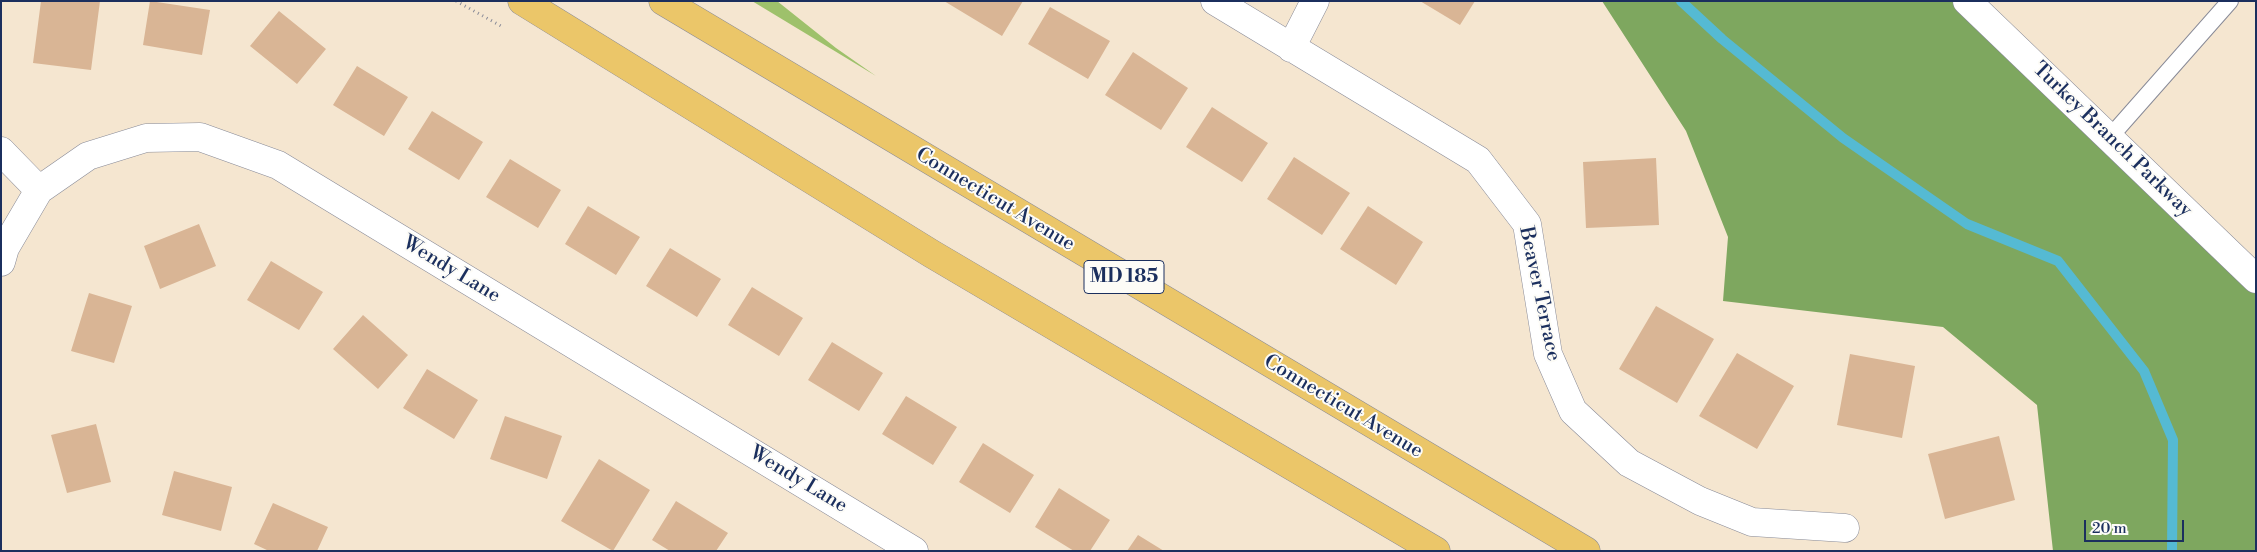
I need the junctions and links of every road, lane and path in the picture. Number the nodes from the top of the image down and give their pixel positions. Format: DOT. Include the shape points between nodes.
graph roads {
  1 [pos="522,1"];
  2 [pos="663,1"];
  3 [pos="1215,1"];
  4 [pos="1315,1"];
  5 [pos="1967,1"];
  6 [pos="2230,1"];
  7 [pos="1291,48"];
  8 [pos="2110,137"];
  9 [pos="1,151"];
  10 [pos="39,190"];
  11 [pos="1,262"];
  12 [pos="2256,279"];
  13 [pos="1845,528"];
  14 [pos="914,551"];
  15 [pos="1436,551"];
  16 [pos="1586,551"];
  1 -- 15 [label="main road" via="941,259"];
  2 -- 16 [label="main road, Connecticut Avenue / MD 185"];
  3 -- 7 [label="street, Beaver Terrace"];
  4 -- 7 [label="street"];
  5 -- 8 [label="street, Turkey Branch Parkway"];
  6 -- 8 [label="lane"];
  7 -- 13 [label="street, Beaver Terrace" via="1478,160 1527,224 1548,354 1573,411 1630,463 1700,501 1752,522"];
  8 -- 12 [label="street, Turkey Branch Parkway"];
  9 -- 10 [label="street"];
  10 -- 11 [label="street, Wendy Lane" via="5,248"];
  10 -- 14 [label="street, Wendy Lane" via="88,156 146,138 200,137 278,166"];
}
